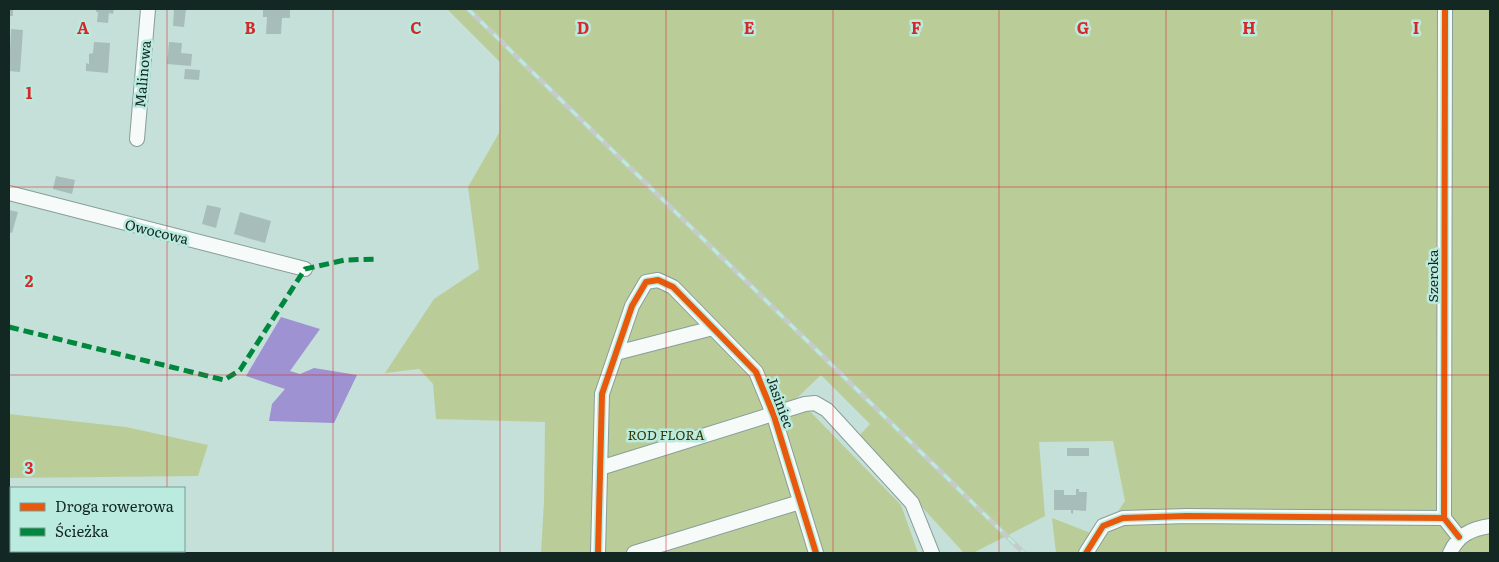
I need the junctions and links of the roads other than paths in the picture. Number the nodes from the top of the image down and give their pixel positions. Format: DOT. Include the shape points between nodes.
graph roads {
  1 [pos="148,9"];
  2 [pos="1445,9"];
  3 [pos="137,139"];
  4 [pos="9,193"];
  5 [pos="305,269"];
  6 [pos="713,328"];
  7 [pos="616,353"];
  8 [pos="774,416"];
  9 [pos="600,468"];
  10 [pos="800,502"];
  11 [pos="1444,518"];
  12 [pos="1490,526"];
  13 [pos="1459,537"];
  14 [pos="598,553"];
  15 [pos="634,553"];
  16 [pos="816,553"];
  17 [pos="932,553"];
  18 [pos="1086,553"];
  19 [pos="1450,553"];
  1 -- 3 [label="street, Malinowa"];
  2 -- 11 [label="street, Szeroka"];
  4 -- 5 [label="street, Owocowa"];
  6 -- 7 [label="street"];
  6 -- 7 [label="street, Jasiniec" via="673,287 658,280 646,282 632,306"];
  6 -- 8 [label="street, Jasiniec" via="756,372"];
  7 -- 9 [label="street" via="602,394"];
  8 -- 9 [label="street"];
  8 -- 10 [label="street, Jasiniec"];
  8 -- 17 [label="street" via="805,404 815,403 827,410 912,504"];
  9 -- 14 [label="street"];
  10 -- 15 [label="street"];
  10 -- 16 [label="street, Jasiniec"];
  11 -- 13 [label="street"];
  11 -- 18 [label="street" via="1123,518 1103,526"];
  12 -- 13 [label="street" via="1473,529"];
  13 -- 19 [label="street"];
}
